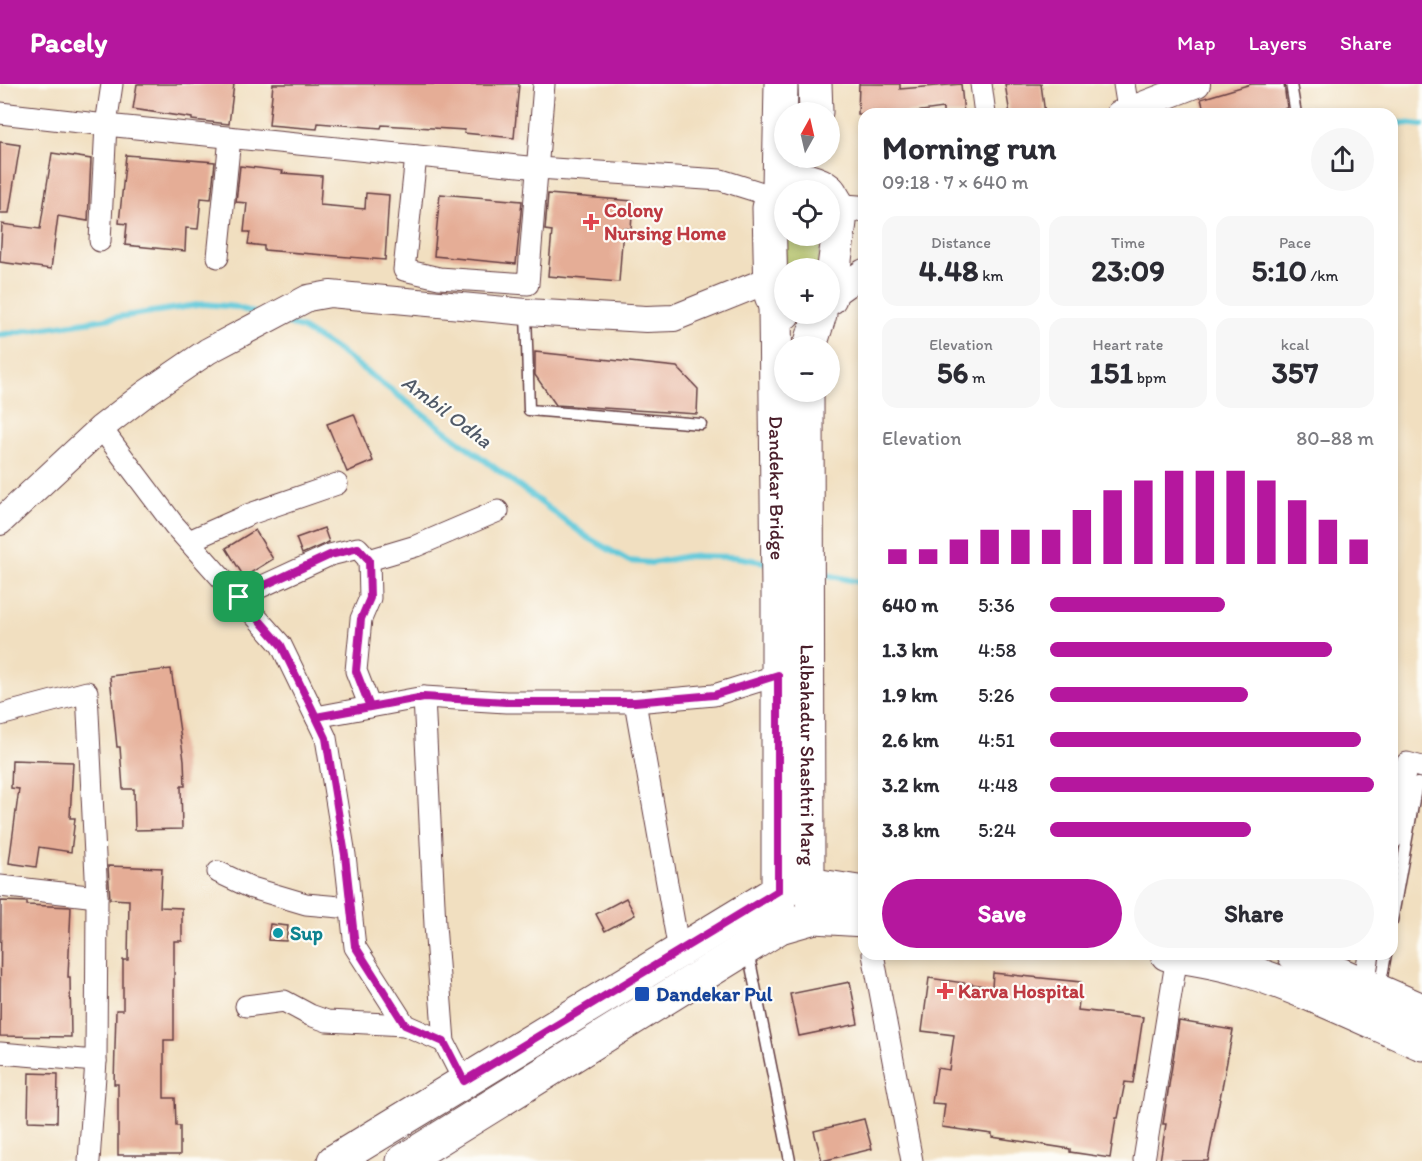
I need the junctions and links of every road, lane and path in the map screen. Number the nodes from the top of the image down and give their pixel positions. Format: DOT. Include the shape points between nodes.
graph roads {
  1 [pos="112,84"];
  2 [pos="544,84"];
  3 [pos="781,84"];
  4 [pos="814,84"];
  5 [pos="981,84"];
  6 [pos="1124,84"];
  7 [pos="1197,84"];
  8 [pos="1291,84"];
  9 [pos="815,102"];
  10 [pos="984,108"];
  11 [pos="1123,108"];
  12 [pos="1134,108"];
  13 [pos="1295,108"];
  14 [pos="0,113"];
  15 [pos="106,125"];
  16 [pos="230,138"];
  17 [pos="416,156"];
  18 [pos="538,168"];
  19 [pos="776,180"];
  20 [pos="774,191"];
  21 [pos="774,194"];
  22 [pos="100,241"];
  23 [pos="218,257"];
  24 [pos="774,258"];
  25 [pos="858,276"];
  26 [pos="840,290"];
  27 [pos="774,304"];
  28 [pos="526,312"];
  29 [pos="792,402"];
  30 [pos="701,424"];
  31 [pos="101,428"];
  32 [pos="337,484"];
  33 [pos="498,511"];
  34 [pos="0,522"];
  35 [pos="189,541"];
  36 [pos="369,560"];
  37 [pos="794,592"];
  38 [pos="239,597"];
  39 [pos="778,675"];
  40 [pos="424,697"];
  41 [pos="635,702"];
  42 [pos="370,707"];
  43 [pos="0,715"];
  44 [pos="316,717"];
  45 [pos="1422,767"];
  46 [pos="1422,784"];
  47 [pos="1398,809"];
  48 [pos="218,872"];
  49 [pos="0,886"];
  50 [pos="793,888"];
  51 [pos="1398,888"];
  52 [pos="858,892"];
  53 [pos="97,897"];
  54 [pos="351,908"];
  55 [pos="813,918"];
  56 [pos="858,920"];
  57 [pos="780,927"];
  58 [pos="747,948"];
  59 [pos="679,951"];
  60 [pos="874,960"];
  61 [pos="1171,960"];
  62 [pos="1203,960"];
  63 [pos="1315,960"];
  64 [pos="1382,960"];
  65 [pos="1371,976"];
  66 [pos="246,1006"];
  67 [pos="1422,1011"];
  68 [pos="405,1025"];
  69 [pos="444,1042"];
  70 [pos="1422,1044"];
  71 [pos="0,1053"];
  72 [pos="96,1060"];
  73 [pos="464,1081"];
  74 [pos="435,1100"];
  75 [pos="455,1129"];
  76 [pos="1144,1160"];
  77 [pos="88,1161"];
  78 [pos="334,1161"];
  79 [pos="403,1161"];
  80 [pos="790,1161"];
  81 [pos="912,1161"];
  1 -- 15 [label="street"];
  2 -- 18 [label="street"];
  3 -- 19 [label="main road"];
  4 -- 9 [label="main road"];
  5 -- 10 [label="street"];
  6 -- 11 [label="street"];
  7 -- 12 [label="street"];
  8 -- 13 [label="lane"];
  14 -- 15 [label="street"];
  15 -- 16 [label="street"];
  15 -- 22 [label="street"];
  16 -- 17 [label="street"];
  16 -- 23 [label="street"];
  17 -- 18 [label="street"];
  17 -- 18 [label="street" via="404,270 439,278 528,284"];
  18 -- 20 [label="street" via="721,180"];
  21 -- 24 [label="main road" via="769,208"];
  25 -- 26 [label="street"];
  27 -- 28 [label="street" via="646,319"];
  28 -- 30 [label="lane" via="529,410"];
  28 -- 31 [label="street" via="330,294 308,298 208,351"];
  29 -- 37 [label="main road, Dandekar Bridge"];
  31 -- 34 [label="street"];
  31 -- 35 [label="street"];
  32 -- 35 [label="street" via="250,514"];
  33 -- 36 [label="street" via="416,546"];
  35 -- 38 [label="street"];
  36 -- 38 [label="street" via="358,548 330,555"];
  36 -- 42 [label="street" via="370,598 361,619 356,671"];
  37 -- 39 [label="main road, Lalbahadur Shashtri Marg"];
  37 -- 50 [label="main road, Lalbahadur Shashtri Marg"];
  38 -- 44 [label="street" via="281,645"];
  39 -- 41 [label="street" via="714,695"];
  39 -- 50 [label="main road, Lalbahadur Shashtri Marg"];
  40 -- 41 [label="street" via="506,702"];
  40 -- 42 [label="street"];
  40 -- 69 [label="street"];
  41 -- 59 [label="street"];
  42 -- 44 [label="street"];
  43 -- 53 [label="street" via="87,692"];
  44 -- 54 [label="street" via="326,738"];
  45 -- 47 [label="street" via="1407,763"];
  46 -- 51 [label="lane" via="1417,783"];
  48 -- 54 [label="street" via="252,888 306,904"];
  49 -- 53 [label="street"];
  50 -- 52 [label="main road"];
  50 -- 55 [label="main road, Lalbahadur Shashtri Marg"];
  50 -- 57 [label="main road, Lalbahadur Shashtri Marg"];
  50 -- 59 [label="main road"];
  53 -- 72 [label="street"];
  54 -- 68 [label="street" via="355,946"];
  55 -- 56 [label="main road"];
  55 -- 57 [label="main road"];
  57 -- 58 [label="main road"];
  58 -- 75 [label="main road"];
  58 -- 80 [label="lane"];
  59 -- 73 [label="main road"];
  60 -- 81 [label="street"];
  61 -- 76 [label="street"];
  62 -- 70 [label="main road" via="1291,986"];
  63 -- 65 [label="main road"];
  64 -- 65 [label="lane"];
  65 -- 67 [label="main road"];
  66 -- 68 [label="street" via="284,1001 327,1021"];
  68 -- 69 [label="street"];
  69 -- 73 [label="street"];
  71 -- 72 [label="street"];
  72 -- 77 [label="street"];
  73 -- 74 [label="main road"];
  74 -- 75 [label="main road"];
  74 -- 78 [label="main road"];
  75 -- 79 [label="main road"];
}
